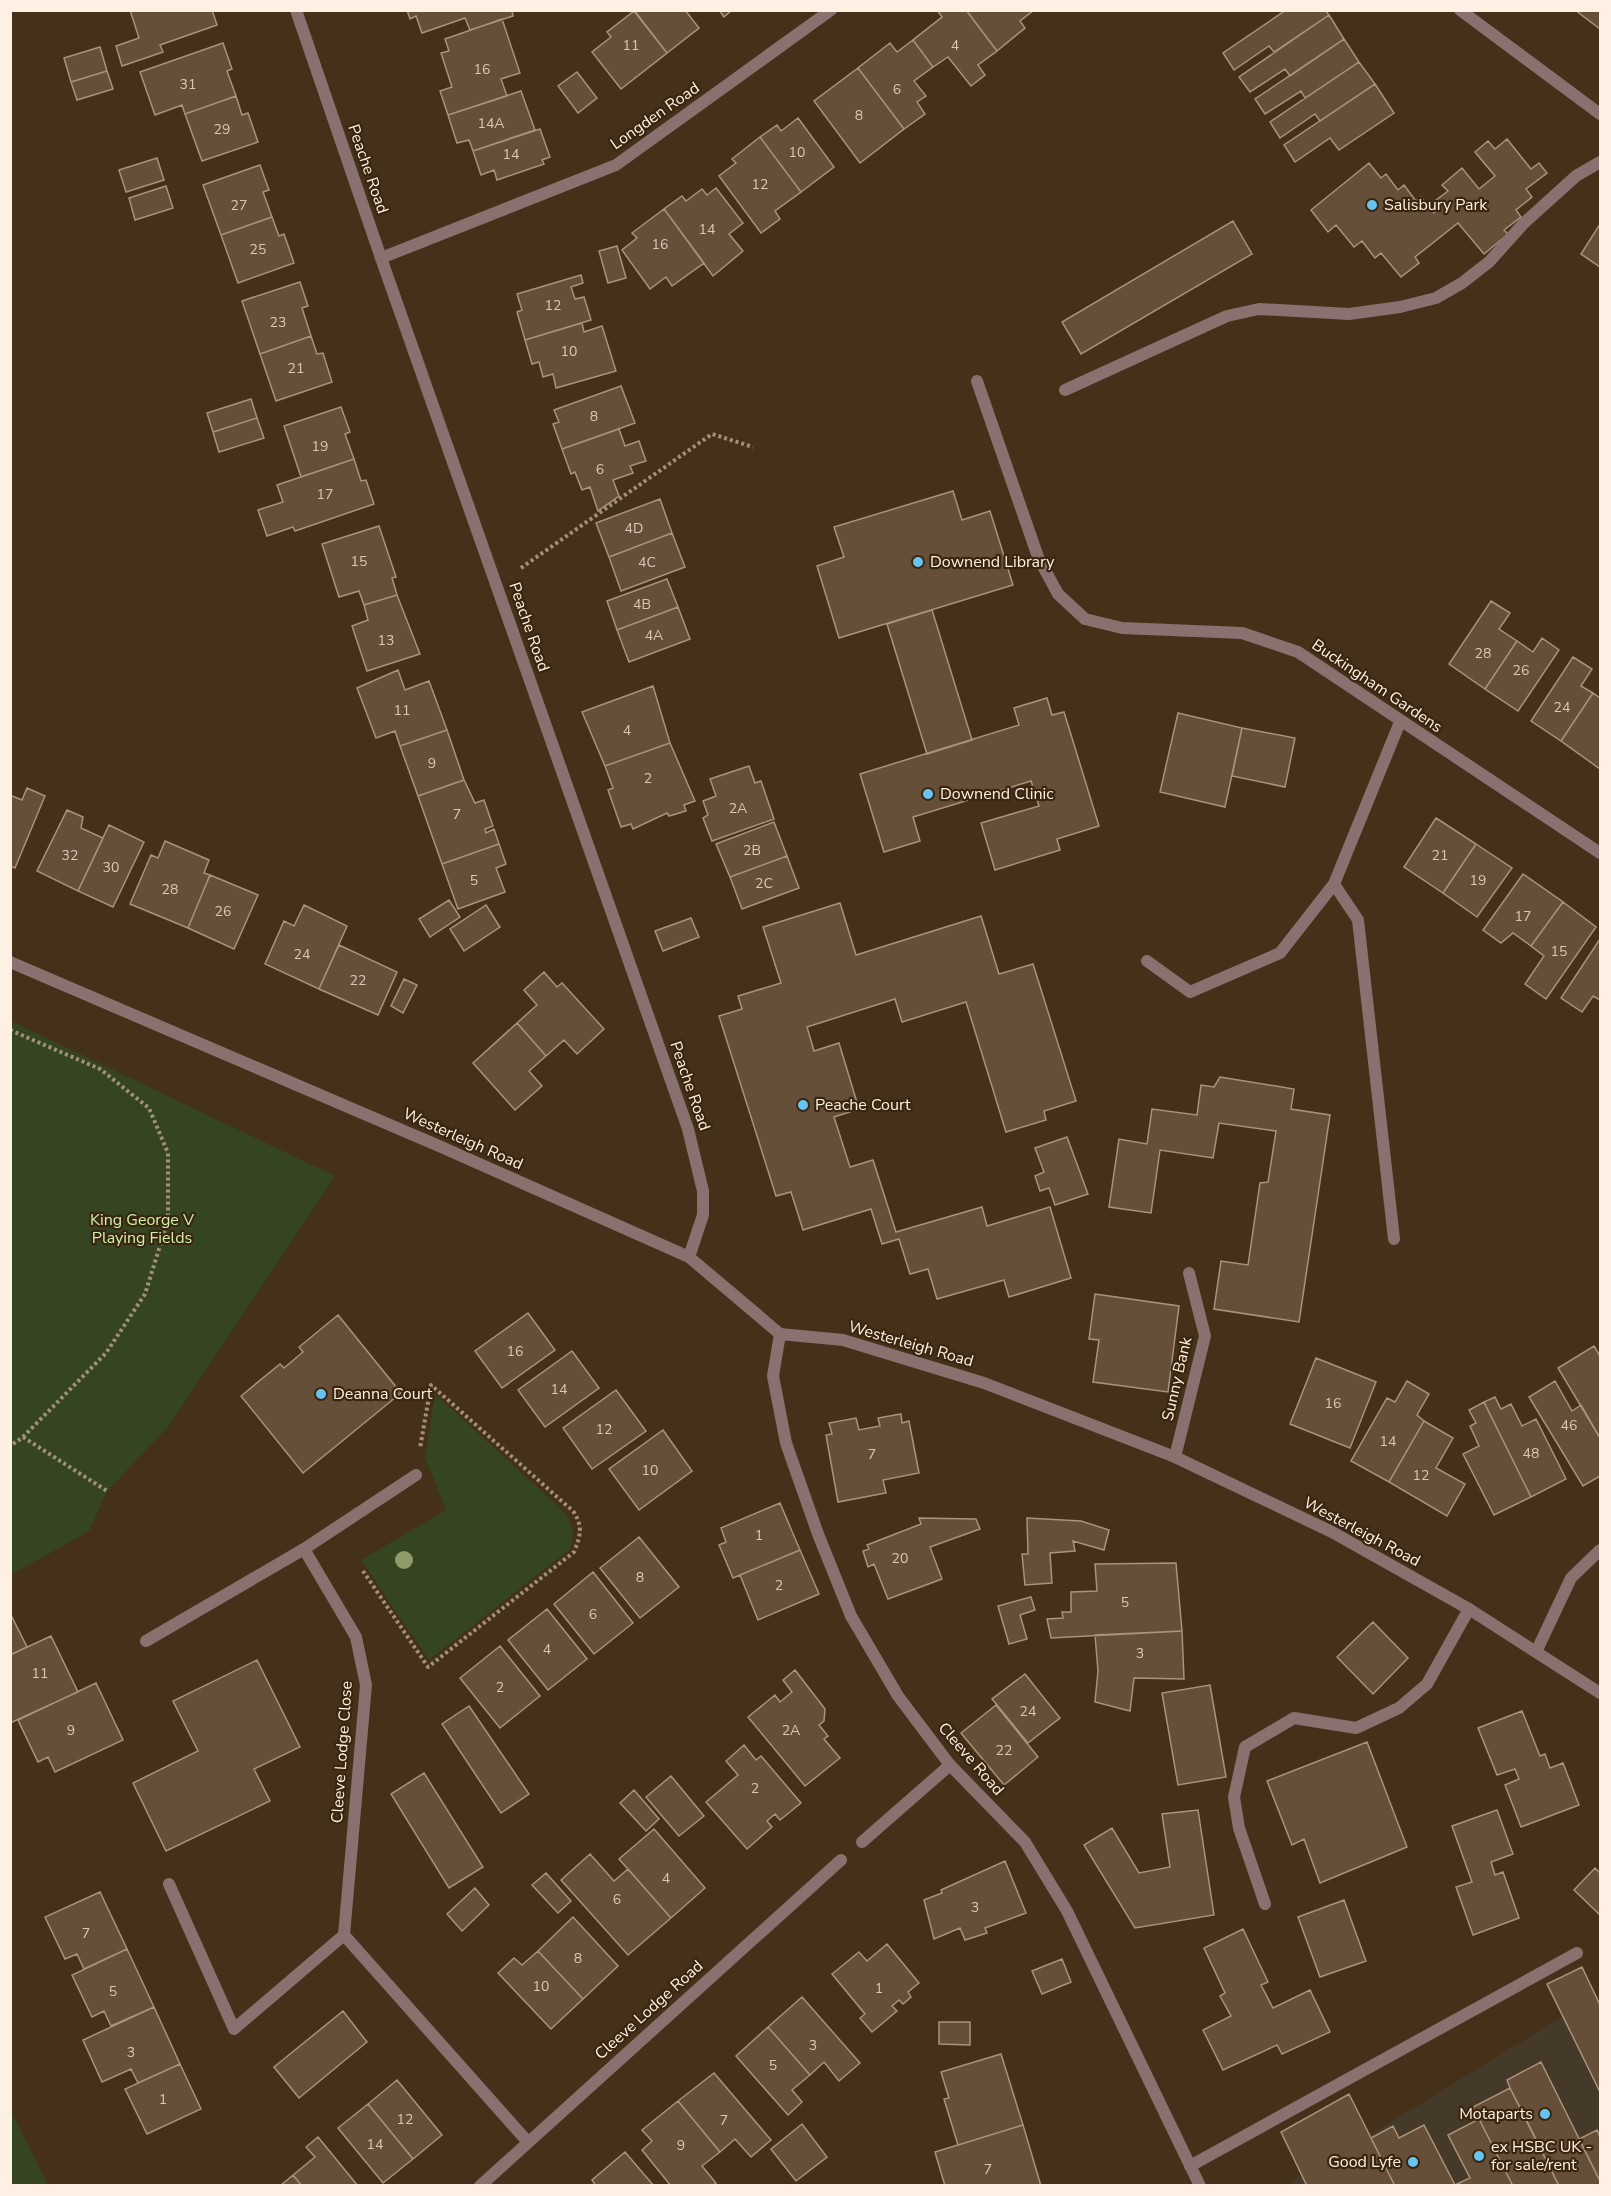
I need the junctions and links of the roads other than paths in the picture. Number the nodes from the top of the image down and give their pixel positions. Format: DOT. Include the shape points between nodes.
graph roads {
  1 [pos="296,10"];
  2 [pos="831,10"];
  3 [pos="1460,10"];
  4 [pos="1600,114"];
  5 [pos="1600,162"];
  6 [pos="381,258"];
  7 [pos="977,381"];
  8 [pos="1065,390"];
  9 [pos="1400,722"];
  10 [pos="1600,853"];
  11 [pos="1334,884"];
  12 [pos="1147,961"];
  13 [pos="10,962"];
  14 [pos="1394,1239"];
  15 [pos="689,1257"];
  16 [pos="1189,1273"];
  17 [pos="780,1334"];
  18 [pos="1175,1457"];
  19 [pos="416,1475"];
  20 [pos="304,1550"];
  21 [pos="1600,1550"];
  22 [pos="1469,1609"];
  23 [pos="146,1641"];
  24 [pos="1537,1650"];
  25 [pos="1600,1693"];
  26 [pos="950,1765"];
  27 [pos="862,1842"];
  28 [pos="841,1860"];
  29 [pos="169,1884"];
  30 [pos="1265,1904"];
  31 [pos="344,1935"];
  32 [pos="1576,1953"];
  33 [pos="527,2141"];
  34 [pos="1190,2166"];
  35 [pos="480,2186"];
  36 [pos="1200,2186"];
  1 -- 6 [label="street, Peache Road"];
  2 -- 6 [label="street, Longden Road" via="616,165"];
  3 -- 4 [label="street"];
  5 -- 8 [label="street" via="1576,176 1524,223 1489,262 1436,298 1349,314 1258,309 1227,316"];
  6 -- 15 [label="street, Peache Road" via="688,1129 703,1191 703,1215"];
  7 -- 9 [label="street, Buckingham Gardens" via="1038,557 1058,594 1085,619 1122,628 1242,633 1298,652"];
  9 -- 10 [label="street, Buckingham Gardens"];
  9 -- 11 [label="street"];
  11 -- 12 [label="street" via="1280,953 1190,992"];
  11 -- 14 [label="street" via="1359,920"];
  13 -- 15 [label="street, Westerleigh Road"];
  15 -- 17 [label="street, Westerleigh Road"];
  16 -- 18 [label="street, Sunny Bank" via="1205,1336"];
  17 -- 18 [label="street, Westerleigh Road" via="843,1340 984,1383"];
  17 -- 26 [label="street, Cleeve Road" via="773,1376 786,1443 818,1534 851,1617 898,1696"];
  18 -- 22 [label="street, Westerleigh Road" via="1332,1532"];
  19 -- 20 [label="street"];
  20 -- 23 [label="street"];
  20 -- 31 [label="street, Cleeve Lodge Close" via="356,1637 366,1685"];
  21 -- 24 [label="street" via="1571,1578"];
  22 -- 24 [label="street, Westerleigh Road"];
  22 -- 30 [label="street" via="1427,1684 1399,1708 1356,1728 1293,1718 1245,1747 1234,1797 1239,1828"];
  24 -- 25 [label="street, Westerleigh Road"];
  26 -- 27 [label="street"];
  26 -- 34 [label="street, Cleeve Road" via="1025,1842 1067,1911"];
  28 -- 33 [label="street, Cleeve Lodge Road"];
  29 -- 31 [label="street" via="234,2029"];
  31 -- 33 [label="street"];
  32 -- 34 [label="street"];
  33 -- 35 [label="street, Cleeve Lodge Road"];
  34 -- 36 [label="street, Cleeve Road"];
}
